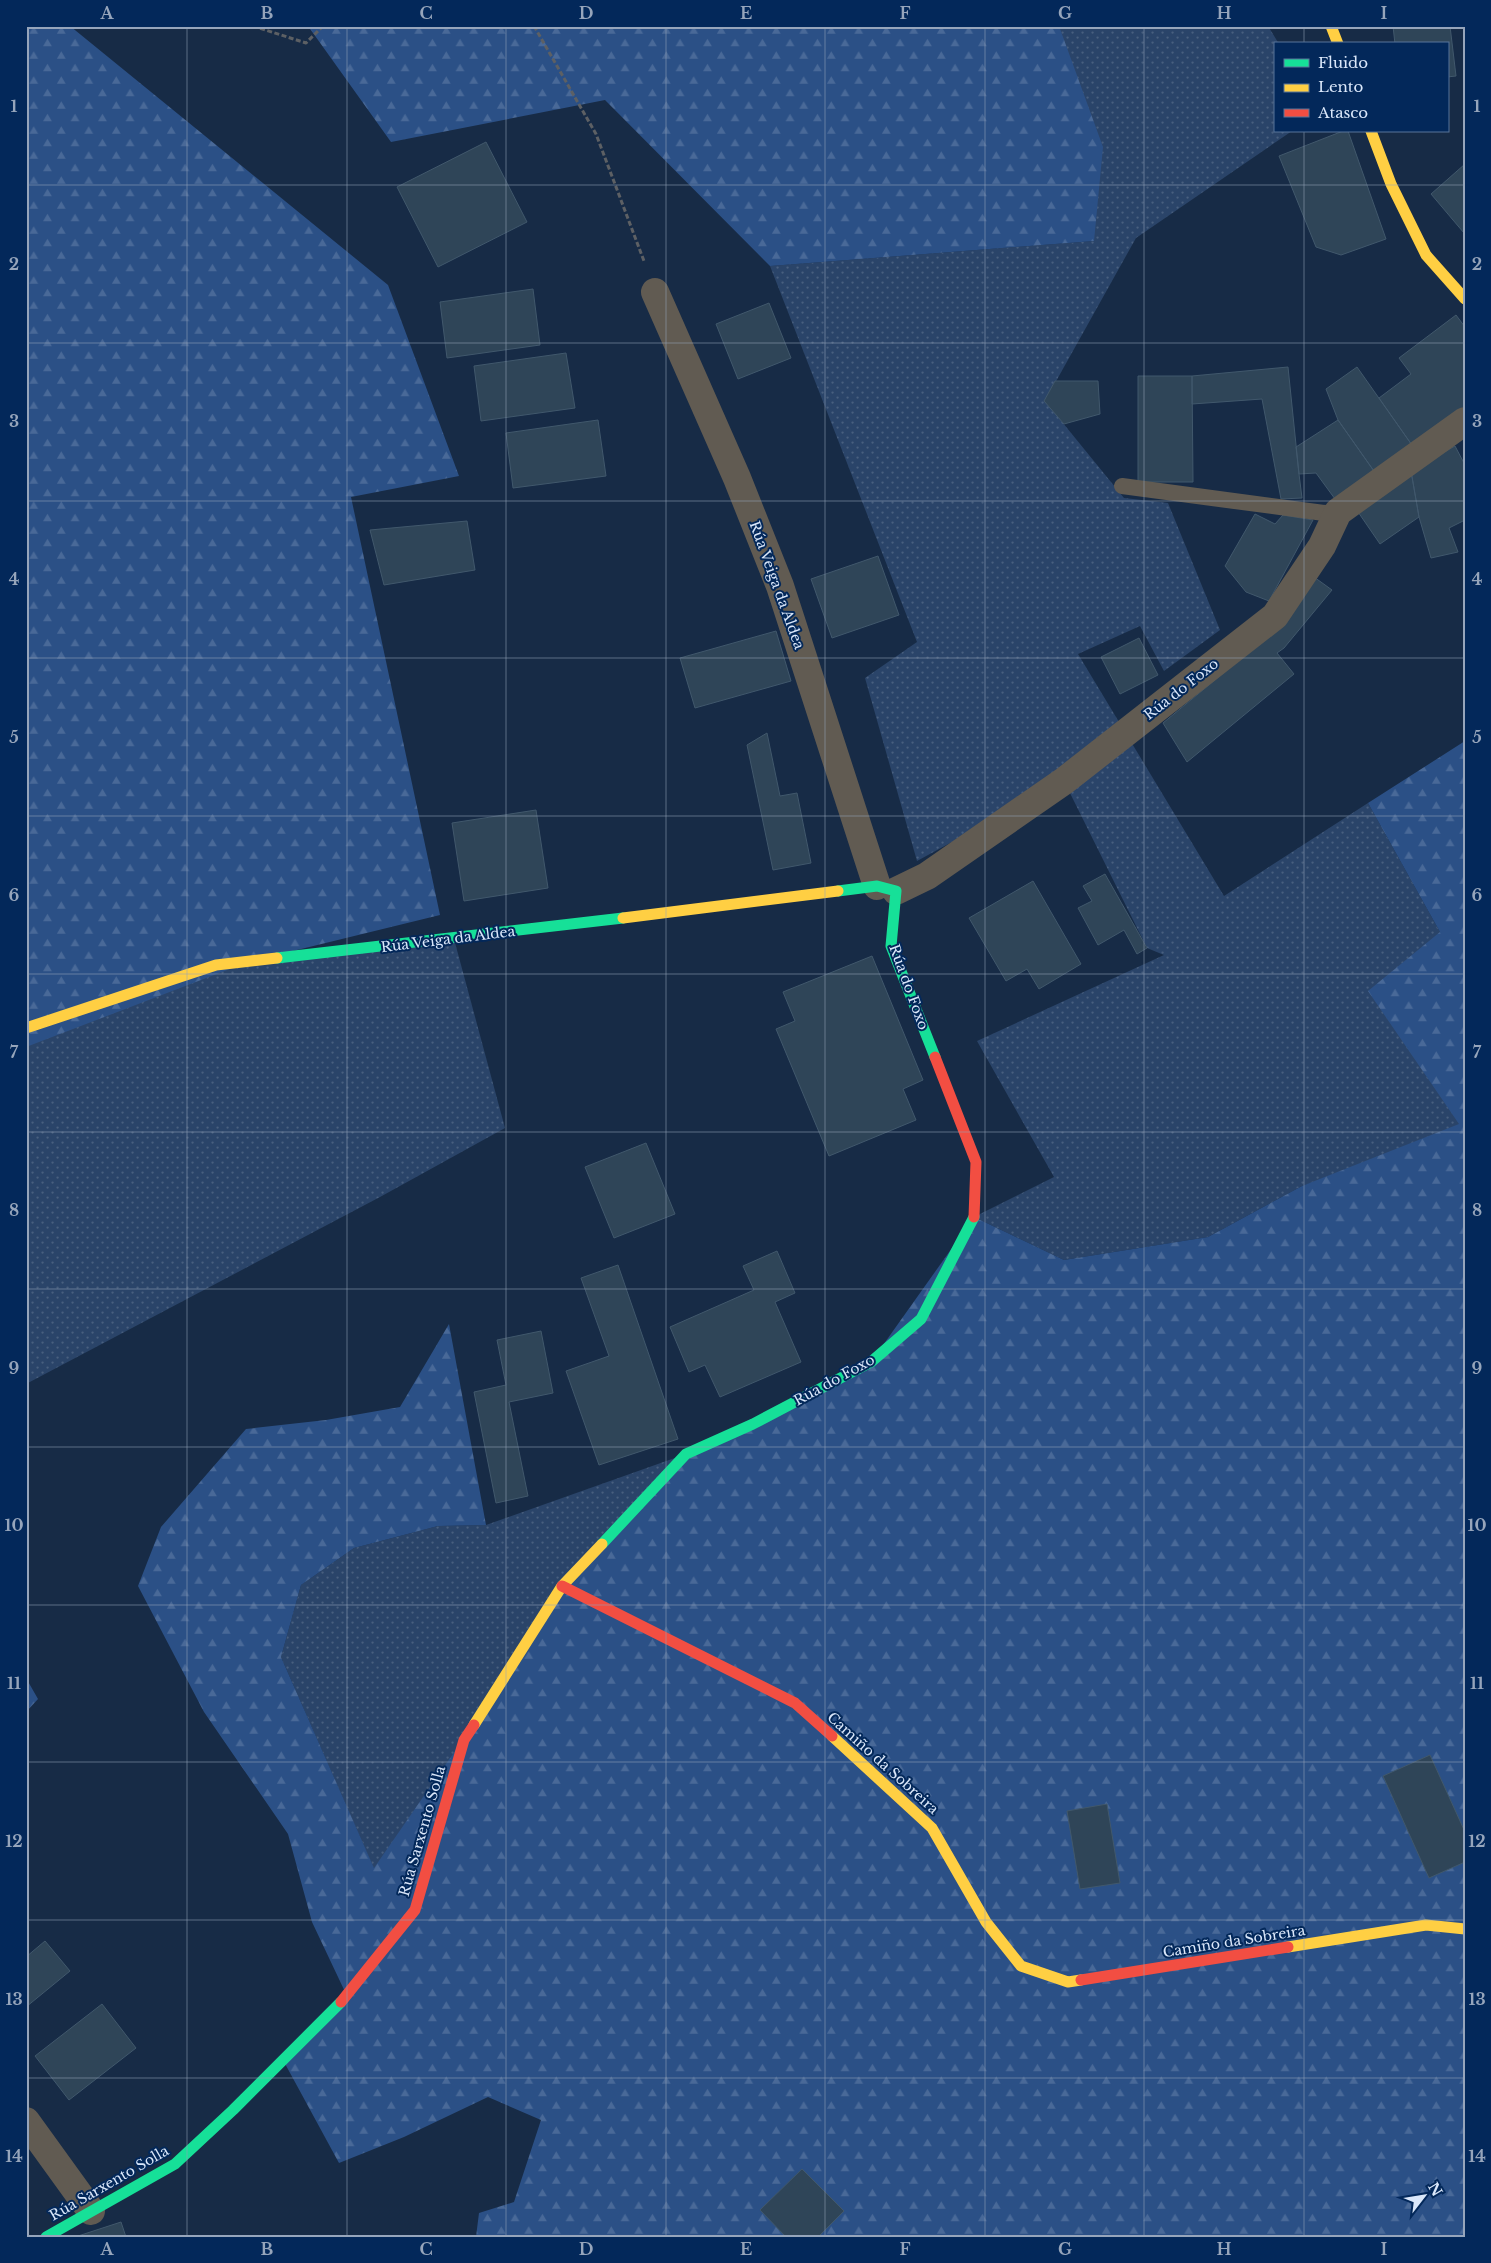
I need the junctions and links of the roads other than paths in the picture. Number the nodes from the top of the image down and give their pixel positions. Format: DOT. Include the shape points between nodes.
graph roads {
  1 [pos="1331,26"];
  2 [pos="1337,42"];
  3 [pos="1371,132"];
  4 [pos="655,292"];
  5 [pos="1465,299"];
  6 [pos="1465,421"];
  7 [pos="1122,486"];
  8 [pos="1338,512"];
  9 [pos="886,888"];
  10 [pos="26,1028"];
  11 [pos="620,1525"];
  12 [pos="562,1586"];
  13 [pos="1465,1930"];
  14 [pos="26,2121"];
  15 [pos="91,2211"];
  16 [pos="53,2235"];
  1 -- 2 [label="street"];
  3 -- 5 [label="street" via="1391,184 1426,256"];
  4 -- 9 [label="street, Rúa Veiga da Aldea" via="780,586"];
  6 -- 8 [label="street, Rúa do Foxo"];
  7 -- 8 [label="lane" via="1324,513"];
  8 -- 9 [label="street, Rúa do Foxo" via="1322,546 1275,616 1064,781 927,876"];
  9 -- 10 [label="street, Rúa Veiga da Aldea" via="216,965"];
  9 -- 11 [label="street, Rúa do Foxo" via="891,946 976,1162 974,1218 921,1319 871,1362 753,1424 686,1454"];
  11 -- 12 [label="street, Rúa Sarxento Solla"];
  12 -- 13 [label="street, Camiño da Sobreira" via="794,1703 932,1828 986,1922 1021,1966 1068,1982 1426,1925"];
  12 -- 15 [label="street, Rúa Sarxento Solla" via="464,1740 415,1910 347,1996 175,2164"];
  14 -- 15 [label="street"];
  15 -- 16 [label="street, Rúa Sarxento Solla"];
}
